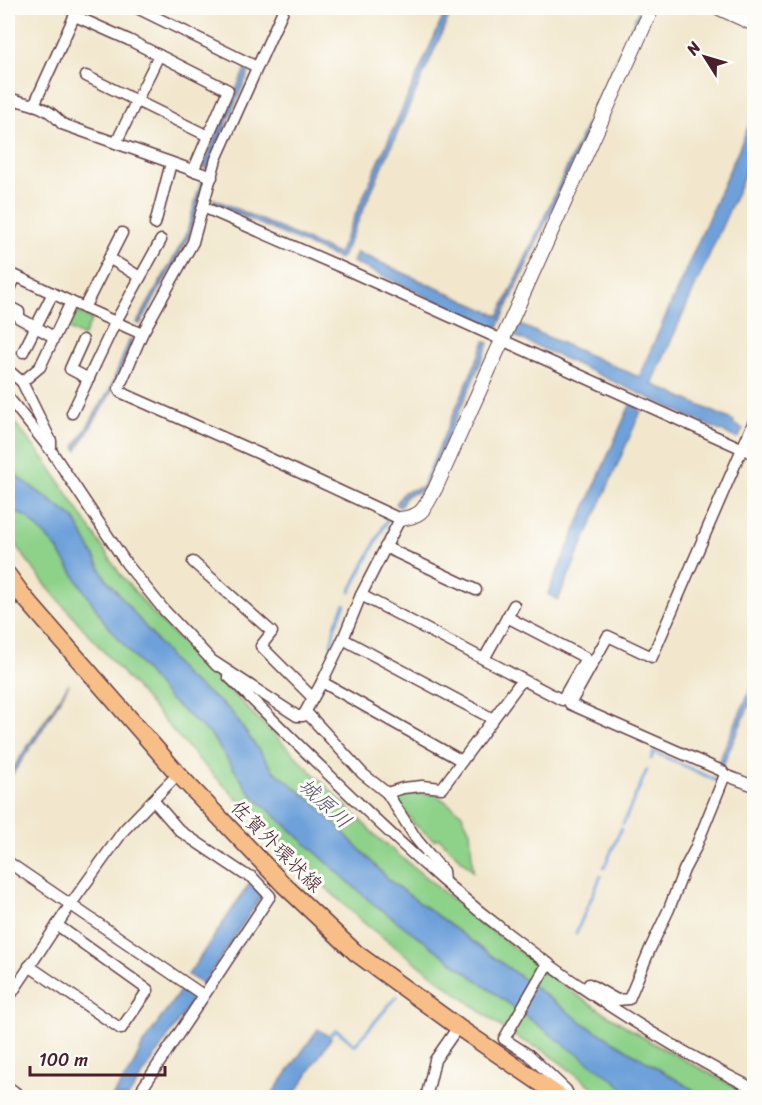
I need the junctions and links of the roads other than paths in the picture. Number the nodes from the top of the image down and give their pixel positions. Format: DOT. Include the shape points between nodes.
graph roads {
  1 [pos="137,8"];
  2 [pos="284,8"];
  3 [pos="652,8"];
  4 [pos="719,8"];
  5 [pos="76,12"];
  6 [pos="754,24"];
  7 [pos="159,55"];
  8 [pos="257,67"];
  9 [pos="86,76"];
  10 [pos="8,98"];
  11 [pos="136,102"];
  12 [pos="34,105"];
  13 [pos="207,136"];
  14 [pos="116,143"];
  15 [pos="171,163"];
  16 [pos="192,171"];
  17 [pos="212,177"];
  18 [pos="203,207"];
  19 [pos="155,224"];
  20 [pos="122,233"];
  21 [pos="161,240"];
  22 [pos="109,258"];
  23 [pos="140,277"];
  24 [pos="8,293"];
  25 [pos="53,293"];
  26 [pos="71,302"];
  27 [pos="8,306"];
  28 [pos="84,308"];
  29 [pos="115,322"];
  30 [pos="36,327"];
  31 [pos="142,334"];
  32 [pos="54,337"];
  33 [pos="83,340"];
  34 [pos="502,340"];
  35 [pos="23,352"];
  36 [pos="8,370"];
  37 [pos="89,379"];
  38 [pos="22,382"];
  39 [pos="8,397"];
  40 [pos="72,413"];
  41 [pos="754,421"];
  42 [pos="742,449"];
  43 [pos="52,452"];
  44 [pos="754,454"];
  45 [pos="400,519"];
  46 [pos="385,547"];
  47 [pos="193,562"];
  48 [pos="8,575"];
  49 [pos="476,590"];
  50 [pos="361,596"];
  51 [pos="514,605"];
  52 [pos="507,617"];
  53 [pos="343,639"];
  54 [pos="484,659"];
  55 [pos="214,662"];
  56 [pos="522,680"];
  57 [pos="322,682"];
  58 [pos="313,698"];
  59 [pos="306,712"];
  60 [pos="493,719"];
  61 [pos="462,761"];
  62 [pos="178,774"];
  63 [pos="725,775"];
  64 [pos="754,786"];
  65 [pos="387,793"];
  66 [pos="153,800"];
  67 [pos="8,862"];
  68 [pos="444,881"];
  69 [pos="71,904"];
  70 [pos="57,925"];
  71 [pos="548,963"];
  72 [pos="29,966"];
  73 [pos="196,990"];
  74 [pos="8,999"];
  75 [pos="458,1027"];
  76 [pos="8,1087"];
  77 [pos="754,1089"];
  78 [pos="23,1098"];
  79 [pos="136,1098"];
  80 [pos="426,1098"];
  81 [pos="562,1098"];
  82 [pos="570,1098"];
  1 -- 8 [label="street"];
  2 -- 8 [label="street"];
  3 -- 34 [label="street"];
  4 -- 6 [label="street"];
  5 -- 7 [label="street"];
  5 -- 12 [label="street"];
  7 -- 11 [label="street"];
  7 -- 13 [label="street" via="228,90"];
  8 -- 17 [label="street" via="216,159"];
  9 -- 11 [label="street"];
  10 -- 12 [label="street"];
  11 -- 13 [label="street"];
  11 -- 14 [label="street"];
  12 -- 14 [label="street" via="41,106 62,124"];
  13 -- 16 [label="street"];
  14 -- 15 [label="street"];
  15 -- 16 [label="street"];
  15 -- 19 [label="street"];
  16 -- 17 [label="street"];
  17 -- 18 [label="street"];
  18 -- 31 [label="street" via="193,242"];
  18 -- 34 [label="street"];
  20 -- 22 [label="street"];
  21 -- 23 [label="street"];
  22 -- 23 [label="street"];
  22 -- 28 [label="street"];
  23 -- 29 [label="street"];
  24 -- 25 [label="street" via="16,276"];
  25 -- 26 [label="street"];
  25 -- 30 [label="street"];
  26 -- 28 [label="street"];
  26 -- 32 [label="street"];
  27 -- 30 [label="street"];
  28 -- 29 [label="street"];
  29 -- 31 [label="street"];
  29 -- 37 [label="street"];
  30 -- 32 [label="street"];
  30 -- 35 [label="street"];
  31 -- 45 [label="street" via="120,392"];
  32 -- 38 [label="street" via="40,367"];
  33 -- 37 [label="street" via="70,369"];
  34 -- 42 [label="street"];
  34 -- 45 [label="street" via="423,511"];
  36 -- 38 [label="street"];
  37 -- 40 [label="street"];
  38 -- 43 [label="street" via="51,441"];
  39 -- 43 [label="street"];
  41 -- 42 [label="street"];
  42 -- 44 [label="street"];
  42 -- 63 [label="street" via="652,657 608,636 570,704"];
  43 -- 55 [label="street" via="126,563"];
  45 -- 46 [label="street"];
  46 -- 49 [label="street"];
  46 -- 50 [label="street"];
  47 -- 58 [label="street" via="272,632 261,646"];
  48 -- 62 [label="main road, 佐賀外環状線"];
  50 -- 53 [label="street"];
  50 -- 54 [label="street"];
  51 -- 52 [label="street"];
  52 -- 54 [label="street"];
  52 -- 56 [label="street" via="586,658 562,700"];
  53 -- 57 [label="street"];
  53 -- 60 [label="street"];
  54 -- 56 [label="street"];
  55 -- 59 [label="street" via="297,716"];
  55 -- 68 [label="street"];
  56 -- 60 [label="street"];
  57 -- 58 [label="street"];
  57 -- 61 [label="street"];
  58 -- 59 [label="street"];
  59 -- 65 [label="street" via="363,774"];
  60 -- 61 [label="street"];
  61 -- 65 [label="street" via="441,788 422,786"];
  62 -- 66 [label="street"];
  62 -- 75 [label="main road, 佐賀外環状線" via="284,885 356,953"];
  63 -- 64 [label="street"];
  63 -- 71 [label="street" via="629,999 617,1000"];
  65 -- 68 [label="street" via="417,840 443,871"];
  66 -- 69 [label="street" via="124,830"];
  66 -- 73 [label="street" via="180,831 252,877 270,896"];
  67 -- 69 [label="street"];
  68 -- 71 [label="street"];
  69 -- 70 [label="street"];
  69 -- 73 [label="street"];
  70 -- 72 [label="street"];
  70 -- 72 [label="street" via="148,990 121,1029"];
  71 -- 77 [label="street" via="635,1022"];
  71 -- 82 [label="street" via="504,1040 529,1055"];
  72 -- 74 [label="street"];
  73 -- 79 [label="street"];
  75 -- 80 [label="street" via="435,1060"];
  75 -- 81 [label="main road, 佐賀外環状線"];
  76 -- 78 [label="street"];
}
